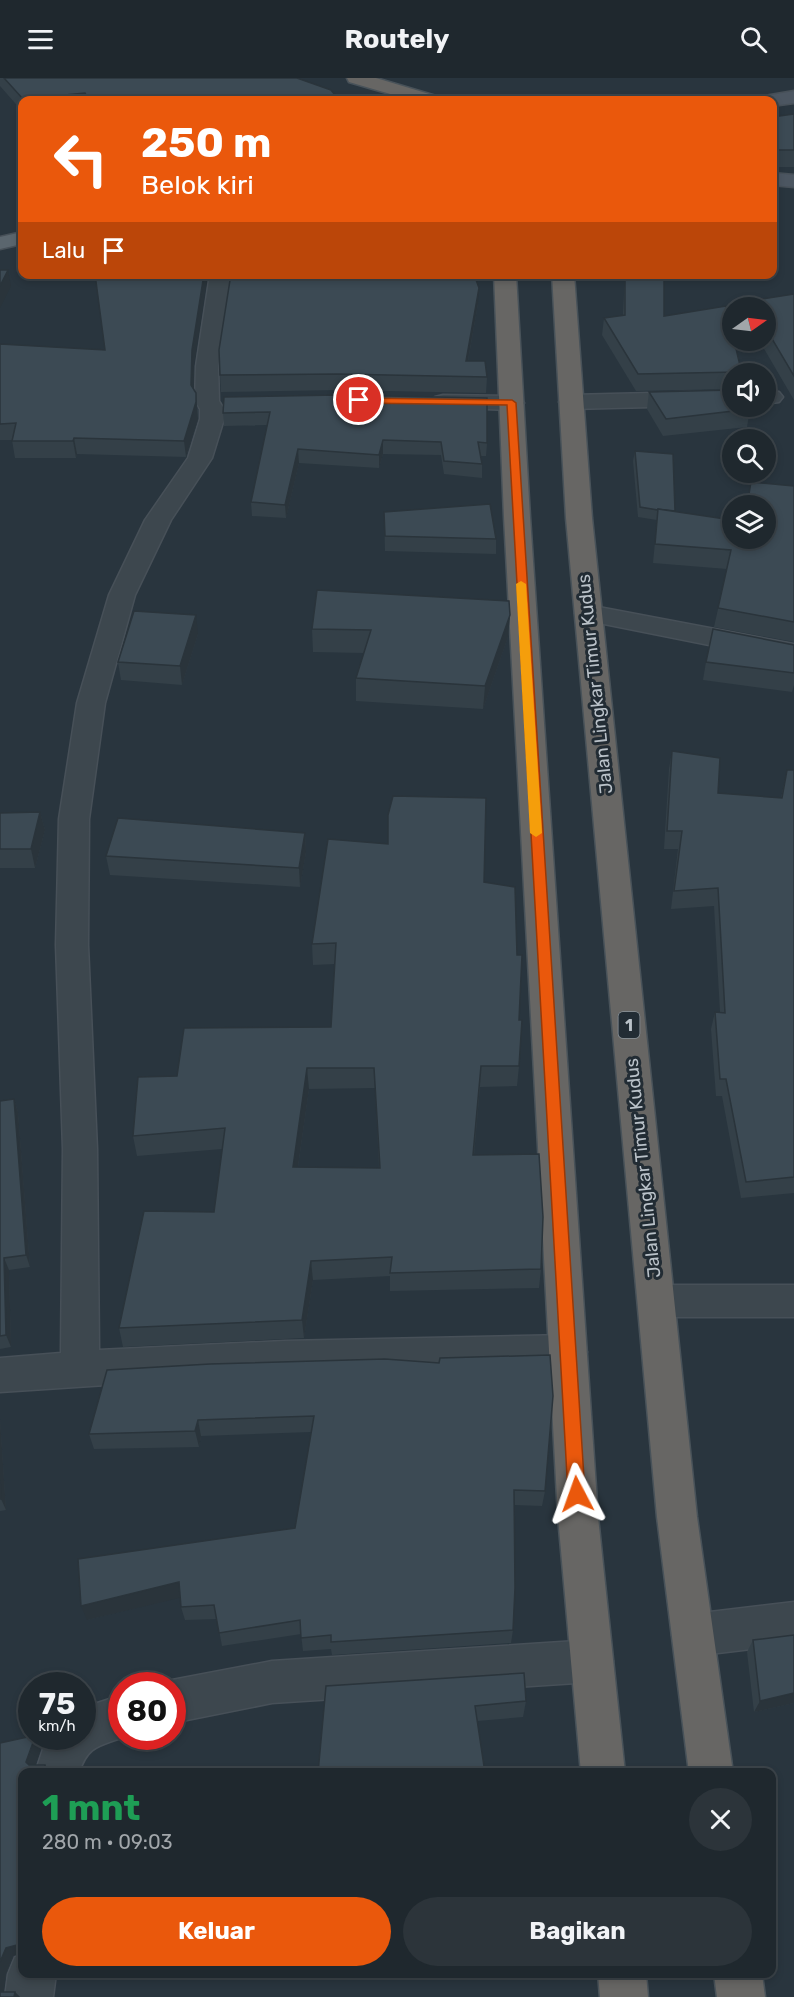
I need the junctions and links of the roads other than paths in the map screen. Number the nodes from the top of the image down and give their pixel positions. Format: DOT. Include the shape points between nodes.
graph roads {
  1 [pos="356,78"];
  2 [pos="416,96"];
  3 [pos="794,97"];
  4 [pos="777,99"];
  5 [pos="777,179"];
  6 [pos="794,181"];
  7 [pos="18,239"];
  8 [pos="0,243"];
  9 [pos="219,279"];
  10 [pos="505,279"];
  11 [pos="563,279"];
  12 [pos="722,398"];
  13 [pos="418,401"];
  14 [pos="571,402"];
  15 [pos="512,403"];
  16 [pos="588,613"];
  17 [pos="794,653"];
  18 [pos="656,1301"];
  19 [pos="794,1301"];
  20 [pos="568,1352"];
  21 [pos="80,1368"];
  22 [pos="0,1375"];
  23 [pos="794,1623"];
  24 [pos="693,1635"];
  25 [pos="592,1661"];
  26 [pos="186,1699"];
  27 [pos="64,1750"];
  28 [pos="58,1768"];
  29 [pos="603,1768"];
  30 [pos="710,1768"];
  31 [pos="31,1978"];
  32 [pos="622,1978"];
  33 [pos="739,1978"];
  34 [pos="29,1997"];
  35 [pos="624,1997"];
  36 [pos="741,1997"];
  1 -- 2 [label="highway"];
  3 -- 4 [label="main road"];
  5 -- 6 [label="main road"];
  7 -- 8 [label="main road"];
  9 -- 21 [label="street" via="207,366 219,401 212,409 200,458 158,520 122,595 91,703 74,819 72,945 80,1149"];
  10 -- 15 [label="highway"];
  11 -- 14 [label="highway, Jalan Lingkar Timur Kudus / 1"];
  12 -- 14 [label="street"];
  13 -- 15 [label="street"];
  14 -- 16 [label="highway, Jalan Lingkar Timur Kudus / 1"];
  15 -- 20 [label="highway"];
  16 -- 17 [label="street"];
  16 -- 18 [label="highway, Jalan Lingkar Timur Kudus / 1"];
  18 -- 19 [label="street"];
  18 -- 24 [label="highway, Jalan Lingkar Timur Kudus / 1"];
  20 -- 21 [label="street" via="239,1359"];
  20 -- 25 [label="highway"];
  21 -- 22 [label="street"];
  23 -- 24 [label="street"];
  24 -- 30 [label="highway, Jalan Lingkar Timur Kudus / 1"];
  25 -- 26 [label="street" via="272,1682"];
  25 -- 29 [label="highway"];
  27 -- 28 [label="street"];
  31 -- 34 [label="street"];
  32 -- 35 [label="highway"];
  33 -- 36 [label="highway"];
}
